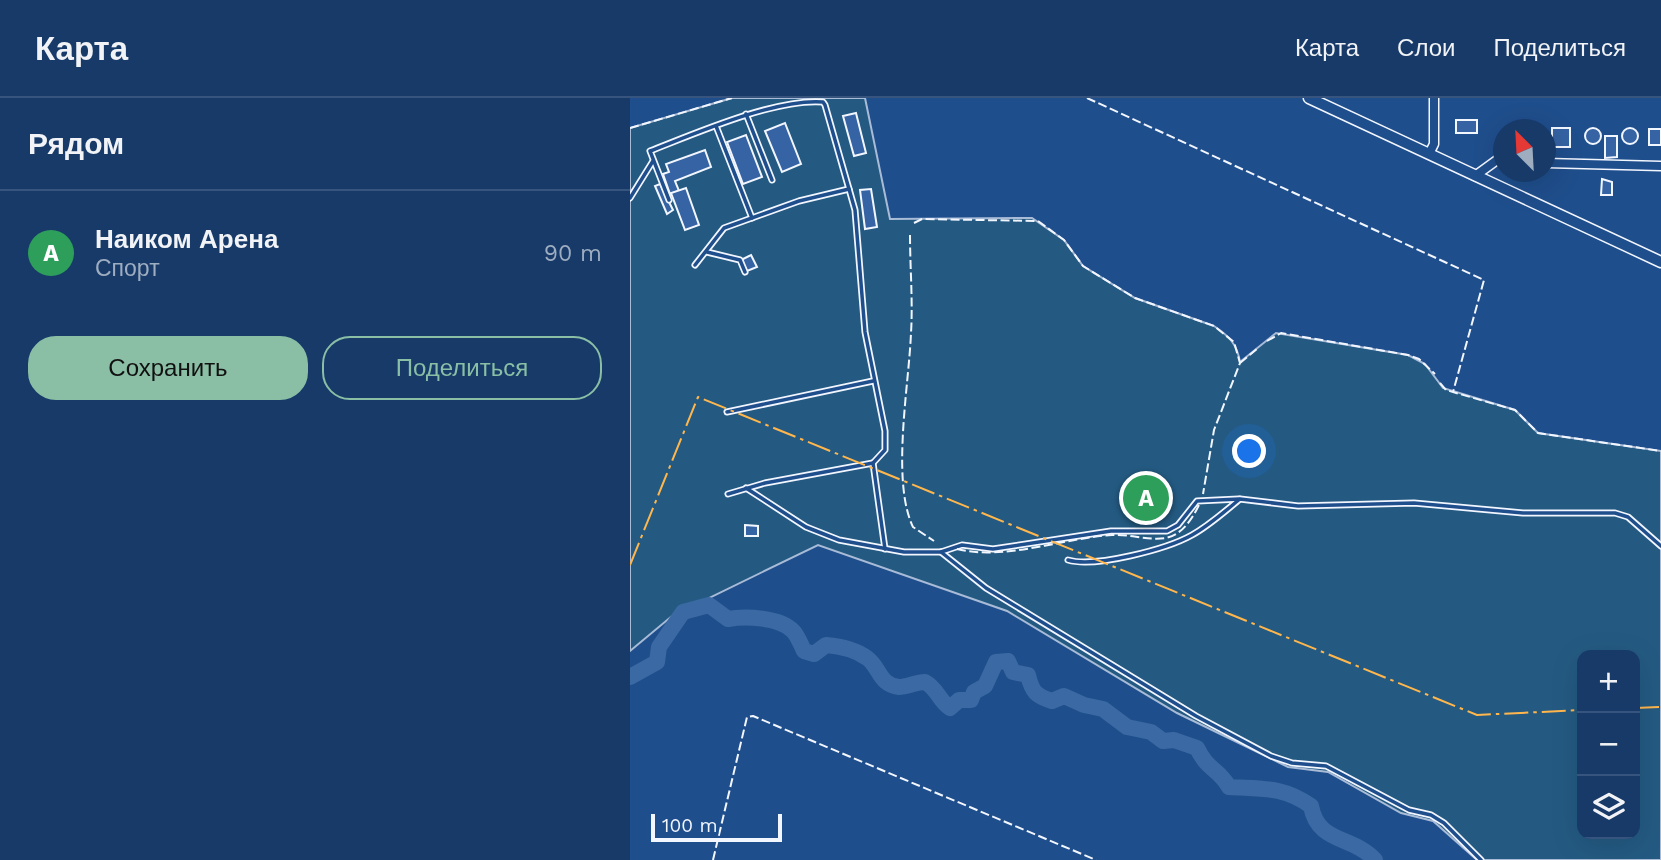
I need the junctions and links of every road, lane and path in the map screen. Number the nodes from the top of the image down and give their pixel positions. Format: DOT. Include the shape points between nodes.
graph roads {
  1 [pos="1309,98"];
  2 [pos="1434,98"];
  3 [pos="806,100"];
  4 [pos="746,114"];
  5 [pos="716,125"];
  6 [pos="1429,154"];
  7 [pos="653,161"];
  8 [pos="1493,163"];
  9 [pos="1556,163"];
  10 [pos="1661,166"];
  11 [pos="1475,176"];
  12 [pos="772,180"];
  13 [pos="849,190"];
  14 [pos="630,198"];
  15 [pos="669,200"];
  16 [pos="752,218"];
  17 [pos="706,251"];
  18 [pos="1661,262"];
  19 [pos="695,265"];
  20 [pos="745,272"];
  21 [pos="873,381"];
  22 [pos="727,412"];
  23 [pos="873,463"];
  24 [pos="746,488"];
  25 [pos="728,494"];
  26 [pos="1240,499"];
  27 [pos="1661,546"];
  28 [pos="885,549"];
  29 [pos="940,552"];
  30 [pos="1068,560"];
  31 [pos="1481,860"];
  1 -- 6 [label="street"];
  2 -- 6 [label="street" via="1434,144"];
  3 -- 4 [label="lane"];
  3 -- 13 [label="lane" via="825,105"];
  4 -- 5 [label="lane"];
  4 -- 12 [label="lane"];
  5 -- 7 [label="lane" via="650,151"];
  5 -- 16 [label="lane"];
  6 -- 11 [label="street"];
  7 -- 14 [label="lane"];
  7 -- 15 [label="lane"];
  8 -- 11 [label="street"];
  9 -- 10 [label="street"];
  11 -- 18 [label="street"];
  13 -- 16 [label="lane"];
  13 -- 21 [label="lane"];
  16 -- 17 [label="lane" via="724,228"];
  17 -- 19 [label="lane"];
  17 -- 20 [label="lane" via="740,260"];
  21 -- 22 [label="lane"];
  21 -- 23 [label="lane" via="886,441 885,450"];
  23 -- 24 [label="lane"];
  23 -- 28 [label="lane"];
  24 -- 25 [label="lane"];
  24 -- 28 [label="lane" via="806,527 839,540"];
  26 -- 27 [label="lane" via="1298,506 1414,503 1523,513 1615,513 1628,517"];
  26 -- 29 [label="lane" via="1197,500 1178,526 1167,531 1111,531 993,549 962,545"];
  26 -- 30 [label="lane" via="1178,542 1088,564"];
  28 -- 29 [label="lane"];
  29 -- 31 [label="lane" via="986,588 1196,716 1271,756 1326,766 1409,810 1432,815"];
}
